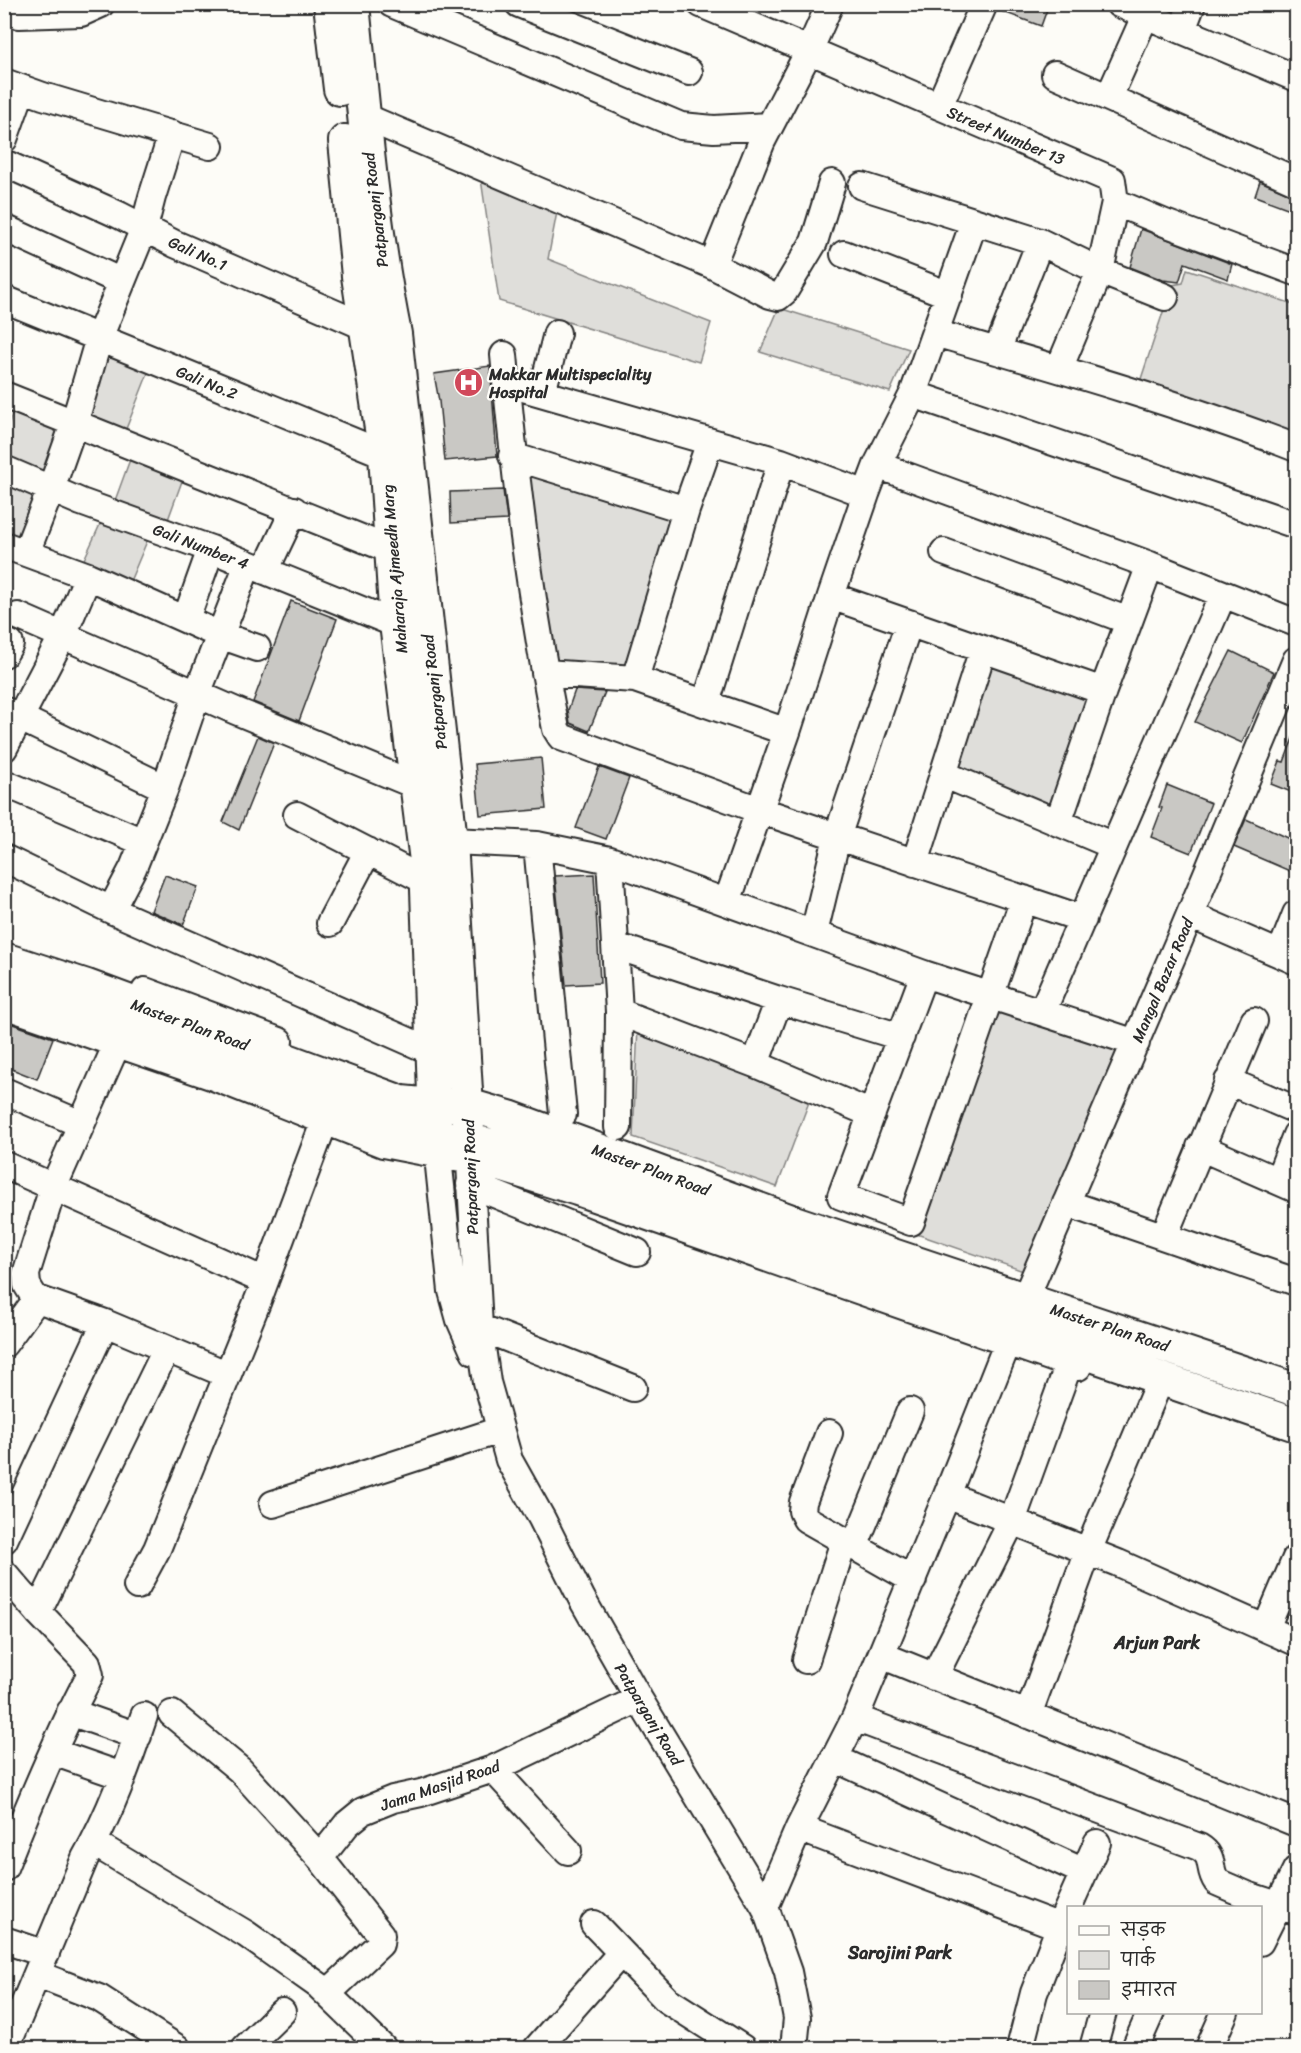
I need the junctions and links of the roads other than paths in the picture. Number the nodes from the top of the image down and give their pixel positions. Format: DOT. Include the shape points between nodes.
graph roads {
  1 [pos="101,4"];
  2 [pos="330,4"];
  3 [pos="353,4"];
  4 [pos="392,4"];
  5 [pos="519,4"];
  6 [pos="700,4"];
  7 [pos="830,4"];
  8 [pos="984,4"];
  9 [pos="1119,4"];
  10 [pos="1192,4"];
  11 [pos="19,15"];
  12 [pos="1167,18"];
  13 [pos="809,51"];
  14 [pos="689,72"];
  15 [pos="1055,74"];
  16 [pos="1296,78"];
  17 [pos="13,85"];
  18 [pos="1109,98"];
  19 [pos="939,106"];
  20 [pos="364,117"];
  21 [pos="769,126"];
  22 [pos="172,134"];
  23 [pos="4,139"];
  24 [pos="210,146"];
  25 [pos="4,163"];
  26 [pos="1296,181"];
  27 [pos="832,183"];
  28 [pos="862,186"];
  29 [pos="1115,202"];
  30 [pos="974,222"];
  31 [pos="4,228"];
  32 [pos="144,228"];
  33 [pos="1040,242"];
  34 [pos="844,254"];
  35 [pos="712,265"];
  36 [pos="1100,271"];
  37 [pos="1296,272"];
  38 [pos="122,282"];
  39 [pos="949,295"];
  40 [pos="1164,297"];
  41 [pos="4,299"];
  42 [pos="380,331"];
  43 [pos="557,333"];
  44 [pos="935,333"];
  45 [pos="99,338"];
  46 [pos="997,351"];
  47 [pos="504,355"];
  48 [pos="1059,369"];
  49 [pos="506,383"];
  50 [pos="542,393"];
  51 [pos="913,394"];
  52 [pos="4,395"];
  53 [pos="74,424"];
  54 [pos="710,442"];
  55 [pos="1296,448"];
  56 [pos="512,456"];
  57 [pos="397,460"];
  58 [pos="781,462"];
  59 [pos="878,465"];
  60 [pos="4,469"];
  61 [pos="51,489"];
  62 [pos="866,494"];
  63 [pos="294,510"];
  64 [pos="686,510"];
  65 [pos="1296,525"];
  66 [pos="15,549"];
  67 [pos="212,549"];
  68 [pos="391,550"];
  69 [pos="944,552"];
  70 [pos="1150,565"];
  71 [pos="257,568"];
  72 [pos="88,576"];
  73 [pos="1223,594"];
  74 [pos="831,596"];
  75 [pos="18,616"];
  76 [pos="186,619"];
  77 [pos="1129,621"];
  78 [pos="1296,622"];
  79 [pos="909,623"];
  80 [pos="396,624"];
  81 [pos="220,634"];
  82 [pos="63,635"];
  83 [pos="4,641"];
  84 [pos="257,648"];
  85 [pos="983,649"];
  86 [pos="4,654"];
  87 [pos="1296,660"];
  88 [pos="545,673"];
  89 [pos="635,679"];
  90 [pos="1103,691"];
  91 [pos="197,694"];
  92 [pos="706,703"];
  93 [pos="12,714"];
  94 [pos="788,732"];
  95 [pos="4,748"];
  96 [pos="943,774"];
  97 [pos="4,783"];
  98 [pos="417,786"];
  99 [pos="165,788"];
  100 [pos="759,810"];
  101 [pos="297,815"];
  102 [pos="1058,823"];
  103 [pos="837,837"];
  104 [pos="143,842"];
  105 [pos="437,842"];
  106 [pos="537,845"];
  107 [pos="1114,846"];
  108 [pos="368,851"];
  109 [pos="4,858"];
  110 [pos="610,860"];
  111 [pos="915,863"];
  112 [pos="426,881"];
  113 [pos="1023,899"];
  114 [pos="727,902"];
  115 [pos="111,910"];
  116 [pos="1296,914"];
  117 [pos="1190,915"];
  118 [pos="1083,919"];
  119 [pos="330,924"];
  120 [pos="813,933"];
  121 [pos="4,944"];
  122 [pos="616,946"];
  123 [pos="1288,957"];
  124 [pos="4,959"];
  125 [pos="924,974"];
  126 [pos="4,988"];
  127 [pos="989,995"];
  128 [pos="779,1000"];
  129 [pos="4,1005"];
  130 [pos="619,1012"];
  131 [pos="1042,1012"];
  132 [pos="1254,1021"];
  133 [pos="901,1037"];
  134 [pos="1136,1043"];
  135 [pos="117,1044"];
  136 [pos="431,1051"];
  137 [pos="755,1064"];
  138 [pos="1228,1081"];
  139 [pos="4,1091"];
  140 [pos="468,1105"];
  141 [pos="1296,1110"];
  142 [pos="564,1114"];
  143 [pos="872,1114"];
  144 [pos="325,1120"];
  145 [pos="435,1122"];
  146 [pos="81,1124"];
  147 [pos="618,1127"];
  148 [pos="1296,1135"];
  149 [pos="1200,1148"];
  150 [pos="469,1162"];
  151 [pos="4,1165"];
  152 [pos="1287,1185"];
  153 [pos="53,1188"];
  154 [pos="1066,1203"];
  155 [pos="1164,1236"];
  156 [pos="637,1252"];
  157 [pos="265,1281"];
  158 [pos="1296,1282"];
  159 [pos="34,1298"];
  160 [pos="1025,1299"];
  161 [pos="105,1323"];
  162 [pos="478,1327"];
  163 [pos="1010,1335"];
  164 [pos="4,1344"];
  165 [pos="166,1350"];
  166 [pos="1070,1364"];
  167 [pos="226,1374"];
  168 [pos="487,1382"];
  169 [pos="633,1388"];
  170 [pos="1296,1390"];
  171 [pos="1155,1392"];
  172 [pos="910,1411"];
  173 [pos="1296,1425"];
  174 [pos="500,1430"];
  175 [pos="829,1433"];
  176 [pos="1296,1439"];
  177 [pos="948,1495"];
  178 [pos="273,1504"];
  179 [pos="1012,1521"];
  180 [pos="4,1540"];
  181 [pos="849,1544"];
  182 [pos="1089,1551"];
  183 [pos="1296,1557"];
  184 [pos="4,1573"];
  185 [pos="913,1580"];
  186 [pos="137,1586"];
  187 [pos="38,1612"];
  188 [pos="1266,1628"];
  189 [pos="1296,1642"];
  190 [pos="881,1655"];
  191 [pos="806,1660"];
  192 [pos="934,1677"];
  193 [pos="639,1699"];
  194 [pos="70,1712"];
  195 [pos="172,1714"];
  196 [pos="1028,1715"];
  197 [pos="855,1718"];
  198 [pos="53,1752"];
  199 [pos="834,1758"];
  200 [pos="493,1769"];
  201 [pos="122,1776"];
  202 [pos="1296,1823"];
  203 [pos="799,1828"];
  204 [pos="94,1843"];
  205 [pos="1097,1843"];
  206 [pos="568,1851"];
  207 [pos="320,1858"];
  208 [pos="4,1868"];
  209 [pos="1296,1870"];
  210 [pos="1084,1872"];
  211 [pos="1072,1906"];
  212 [pos="765,1907"];
  213 [pos="1288,1908"];
  214 [pos="594,1924"];
  215 [pos="1064,1928"];
  216 [pos="4,1940"];
  217 [pos="1262,1940"];
  218 [pos="621,1953"];
  219 [pos="42,1964"];
  220 [pos="320,1987"];
  221 [pos="282,2012"];
  222 [pos="1103,2014"];
  223 [pos="1151,2014"];
  224 [pos="1225,2014"];
  225 [pos="379,2048"];
  226 [pos="6,2049"];
  227 [pos="177,2049"];
  228 [pos="245,2049"];
  229 [pos="537,2049"];
  230 [pos="742,2049"];
  231 [pos="794,2049"];
  232 [pos="1020,2049"];
  233 [pos="1094,2049"];
  234 [pos="1135,2049"];
  235 [pos="1209,2049"];
  1 -- 11 [label="street" via="81,13"];
  2 -- 42 [label="main road, Maharaja Ajmeedh Marg" via="358,276"];
  3 -- 20 [label="main road, Patparganj Road"];
  4 -- 21 [label="street" via="681,126"];
  5 -- 14 [label="street"];
  6 -- 13 [label="street, Street Number 13"];
  7 -- 13 [label="street"];
  8 -- 19 [label="street"];
  9 -- 12 [label="street"];
  10 -- 12 [label="street"];
  12 -- 16 [label="street"];
  12 -- 18 [label="street"];
  13 -- 19 [label="street, Street Number 13"];
  13 -- 21 [label="street"];
  15 -- 18 [label="street"];
  17 -- 22 [label="street"];
  17 -- 23 [label="street"];
  18 -- 26 [label="street"];
  19 -- 29 [label="street, Street Number 13" via="1112,180"];
  20 -- 35 [label="street"];
  20 -- 42 [label="main road, Patparganj Road" via="384,278"];
  21 -- 35 [label="street"];
  22 -- 24 [label="street"];
  22 -- 32 [label="street"];
  25 -- 32 [label="street, Gali No.1"];
  27 -- 35 [label="street" via="814,242 782,296 770,295"];
  28 -- 30 [label="street"];
  29 -- 36 [label="street"];
  29 -- 37 [label="street"];
  30 -- 33 [label="street"];
  30 -- 39 [label="street"];
  31 -- 38 [label="street"];
  32 -- 38 [label="street"];
  32 -- 42 [label="street, Gali No.1"];
  33 -- 36 [label="street"];
  33 -- 46 [label="street"];
  34 -- 39 [label="street"];
  36 -- 40 [label="street"];
  36 -- 48 [label="street"];
  38 -- 45 [label="street"];
  39 -- 44 [label="street"];
  41 -- 45 [label="street, Gali No.2"];
  42 -- 57 [label="main road, Maharaja Ajmeedh Marg"];
  43 -- 50 [label="street"];
  44 -- 46 [label="street"];
  44 -- 51 [label="street"];
  45 -- 53 [label="street"];
  45 -- 57 [label="street, Gali No.2"];
  46 -- 48 [label="street"];
  47 -- 49 [label="street"];
  48 -- 55 [label="street"];
  49 -- 50 [label="street"];
  49 -- 56 [label="street"];
  50 -- 54 [label="street"];
  51 -- 59 [label="street"];
  51 -- 65 [label="street"];
  52 -- 53 [label="street"];
  53 -- 61 [label="street"];
  53 -- 63 [label="street"];
  54 -- 58 [label="street"];
  54 -- 64 [label="street"];
  56 -- 64 [label="street"];
  56 -- 88 [label="street"];
  57 -- 68 [label="main road, Maharaja Ajmeedh Marg"];
  57 -- 105 [label="main road, Patparganj Road"];
  58 -- 62 [label="street"];
  58 -- 92 [label="street"];
  59 -- 62 [label="street"];
  59 -- 70 [label="street"];
  60 -- 61 [label="street, Gali Number 4"];
  61 -- 66 [label="street"];
  61 -- 67 [label="street, Gali Number 4"];
  62 -- 74 [label="street"];
  63 -- 68 [label="street"];
  63 -- 71 [label="street"];
  64 -- 89 [label="street"];
  66 -- 72 [label="street"];
  67 -- 71 [label="street, Gali Number 4"];
  67 -- 76 [label="street"];
  68 -- 80 [label="main road, Maharaja Ajmeedh Marg"];
  69 -- 77 [label="street"];
  70 -- 73 [label="street"];
  70 -- 77 [label="street"];
  71 -- 80 [label="street, Gali Number 4"];
  71 -- 81 [label="street"];
  72 -- 76 [label="street"];
  72 -- 82 [label="street"];
  73 -- 78 [label="street"];
  73 -- 107 [label="street"];
  74 -- 79 [label="street"];
  74 -- 94 [label="street"];
  75 -- 82 [label="street"];
  76 -- 81 [label="street"];
  77 -- 90 [label="street"];
  79 -- 85 [label="street"];
  79 -- 103 [label="street"];
  80 -- 98 [label="main road, Maharaja Ajmeedh Marg"];
  81 -- 84 [label="street"];
  81 -- 91 [label="street"];
  82 -- 91 [label="street"];
  82 -- 93 [label="street"];
  83 -- 86 [label="street" via="10,644"];
  85 -- 90 [label="street"];
  85 -- 96 [label="street"];
  87 -- 117 [label="street, Mangal Bazar Road"];
  88 -- 89 [label="street"];
  88 -- 100 [label="street" via="556,729 561,736"];
  89 -- 92 [label="street"];
  90 -- 102 [label="street"];
  91 -- 98 [label="street"];
  91 -- 99 [label="street"];
  92 -- 94 [label="street"];
  93 -- 95 [label="street"];
  93 -- 99 [label="street"];
  94 -- 100 [label="street"];
  96 -- 102 [label="street"];
  96 -- 111 [label="street"];
  97 -- 104 [label="street"];
  98 -- 105 [label="main road, Maharaja Ajmeedh Marg"];
  99 -- 104 [label="street"];
  100 -- 103 [label="street"];
  100 -- 114 [label="street"];
  101 -- 108 [label="street"];
  102 -- 107 [label="street"];
  103 -- 111 [label="street"];
  103 -- 120 [label="street"];
  104 -- 115 [label="street"];
  105 -- 106 [label="street"];
  105 -- 112 [label="main road, Maharaja Ajmeedh Marg"];
  105 -- 140 [label="main road, Patparganj Road"];
  106 -- 110 [label="street"];
  106 -- 142 [label="street"];
  107 -- 118 [label="street"];
  108 -- 112 [label="street"];
  108 -- 119 [label="street"];
  109 -- 115 [label="street"];
  110 -- 114 [label="street"];
  110 -- 122 [label="street"];
  111 -- 113 [label="street"];
  112 -- 136 [label="main road, Maharaja Ajmeedh Marg"];
  113 -- 118 [label="street"];
  113 -- 127 [label="street"];
  114 -- 120 [label="street"];
  115 -- 136 [label="street"];
  116 -- 123 [label="street"];
  117 -- 123 [label="street"];
  117 -- 134 [label="street, Mangal Bazar Road"];
  118 -- 131 [label="street"];
  120 -- 125 [label="street"];
  121 -- 145 [label="street" via="202,1011 385,1081"];
  122 -- 128 [label="street"];
  122 -- 130 [label="street"];
  124 -- 145 [label="main road, Master Plan Road" via="401,1102"];
  125 -- 127 [label="street"];
  125 -- 133 [label="street"];
  126 -- 145 [label="main road, Master Plan Road" via="145,1035 395,1128"];
  127 -- 131 [label="street"];
  127 -- 143 [label="street" via="911,1222 841,1196"];
  128 -- 133 [label="street"];
  128 -- 137 [label="street"];
  129 -- 135 [label="street"];
  130 -- 137 [label="street"];
  130 -- 147 [label="street"];
  131 -- 134 [label="street"];
  132 -- 138 [label="street"];
  133 -- 143 [label="street"];
  134 -- 154 [label="street, Mangal Bazar Road"];
  135 -- 144 [label="street"];
  135 -- 146 [label="street"];
  136 -- 145 [label="main road, Maharaja Ajmeedh Marg"];
  137 -- 143 [label="street"];
  138 -- 141 [label="street"];
  138 -- 149 [label="street"];
  139 -- 146 [label="street"];
  140 -- 145 [label="main road, Master Plan Road"];
  140 -- 150 [label="main road, Patparganj Road"];
  140 -- 160 [label="main road, Master Plan Road" via="508,1116 794,1222"];
  144 -- 145 [label="street" via="383,1144"];
  144 -- 157 [label="street"];
  145 -- 150 [label="main road, Master Plan Road"];
  145 -- 168 [label="street, Patparganj Road" via="455,1305"];
  146 -- 153 [label="street"];
  148 -- 152 [label="street"];
  149 -- 152 [label="street"];
  149 -- 155 [label="street"];
  150 -- 156 [label="street"];
  150 -- 162 [label="street, Patparganj Road"];
  150 -- 163 [label="main road, Master Plan Road" via="510,1148 842,1265"];
  151 -- 153 [label="street"];
  153 -- 157 [label="street"];
  153 -- 159 [label="street" via="26,1274"];
  154 -- 155 [label="street"];
  154 -- 160 [label="street, Mangal Bazar Road"];
  155 -- 158 [label="street"];
  157 -- 167 [label="street"];
  159 -- 161 [label="street"];
  159 -- 164 [label="street"];
  160 -- 163 [label="street, Mangal Bazar Road"];
  160 -- 170 [label="main road, Master Plan Road"];
  161 -- 165 [label="street"];
  161 -- 180 [label="street"];
  162 -- 168 [label="street, Patparganj Road"];
  162 -- 169 [label="street"];
  163 -- 166 [label="street"];
  163 -- 173 [label="main road, Master Plan Road"];
  163 -- 177 [label="street, Mangal Bazar Road"];
  165 -- 167 [label="street"];
  165 -- 187 [label="street"];
  166 -- 171 [label="street"];
  166 -- 179 [label="street"];
  167 -- 186 [label="street" via="157,1549"];
  168 -- 174 [label="street, Patparganj Road"];
  171 -- 176 [label="street"];
  171 -- 182 [label="street"];
  172 -- 181 [label="street"];
  174 -- 178 [label="street"];
  174 -- 193 [label="street, Patparganj Road" via="509,1460"];
  175 -- 181 [label="street" via="802,1511 811,1522"];
  177 -- 179 [label="street"];
  177 -- 185 [label="street, Mangal Bazar Road"];
  179 -- 182 [label="street"];
  179 -- 192 [label="street"];
  181 -- 185 [label="street"];
  181 -- 191 [label="street"];
  182 -- 188 [label="street"];
  182 -- 196 [label="street"];
  183 -- 188 [label="street"];
  184 -- 187 [label="street"];
  185 -- 190 [label="street, Mangal Bazar Road"];
  187 -- 194 [label="street" via="87,1663 90,1675"];
  188 -- 189 [label="street"];
  190 -- 192 [label="street"];
  190 -- 197 [label="street, Mangal Bazar Road"];
  192 -- 196 [label="street"];
  193 -- 200 [label="street, Jama Masjid Road"];
  193 -- 212 [label="street, Patparganj Road"];
  194 -- 198 [label="street"];
  194 -- 201 [label="street" via="141,1726"];
  195 -- 207 [label="street" via="240,1770"];
  196 -- 202 [label="street"];
  197 -- 199 [label="street, Mangal Bazar Road"];
  197 -- 213 [label="street" via="1198,1847 1207,1852 1217,1882"];
  198 -- 201 [label="street"];
  198 -- 208 [label="street"];
  199 -- 203 [label="street, Mangal Bazar Road"];
  199 -- 210 [label="street"];
  200 -- 206 [label="street"];
  200 -- 207 [label="street, Jama Masjid Road" via="421,1794 393,1798 363,1811 347,1824"];
  201 -- 204 [label="street"];
  203 -- 212 [label="street, Mangal Bazar Road"];
  203 -- 215 [label="street"];
  204 -- 219 [label="street"];
  204 -- 220 [label="street" via="246,1934"];
  205 -- 210 [label="street"];
  207 -- 220 [label="street" via="382,1940 332,1989"];
  209 -- 213 [label="street"];
  210 -- 211 [label="street"];
  212 -- 231 [label="street, Patparganj Road" via="788,1972 797,2018"];
  213 -- 217 [label="street"];
  214 -- 218 [label="street"];
  215 -- 232 [label="street" via="1034,1993"];
  216 -- 219 [label="street"];
  218 -- 229 [label="street"];
  218 -- 230 [label="street" via="667,2000"];
  219 -- 226 [label="street"];
  219 -- 227 [label="street"];
  220 -- 225 [label="street"];
  221 -- 228 [label="street"];
  222 -- 233 [label="street"];
  223 -- 234 [label="street"];
  224 -- 235 [label="street"];
}
